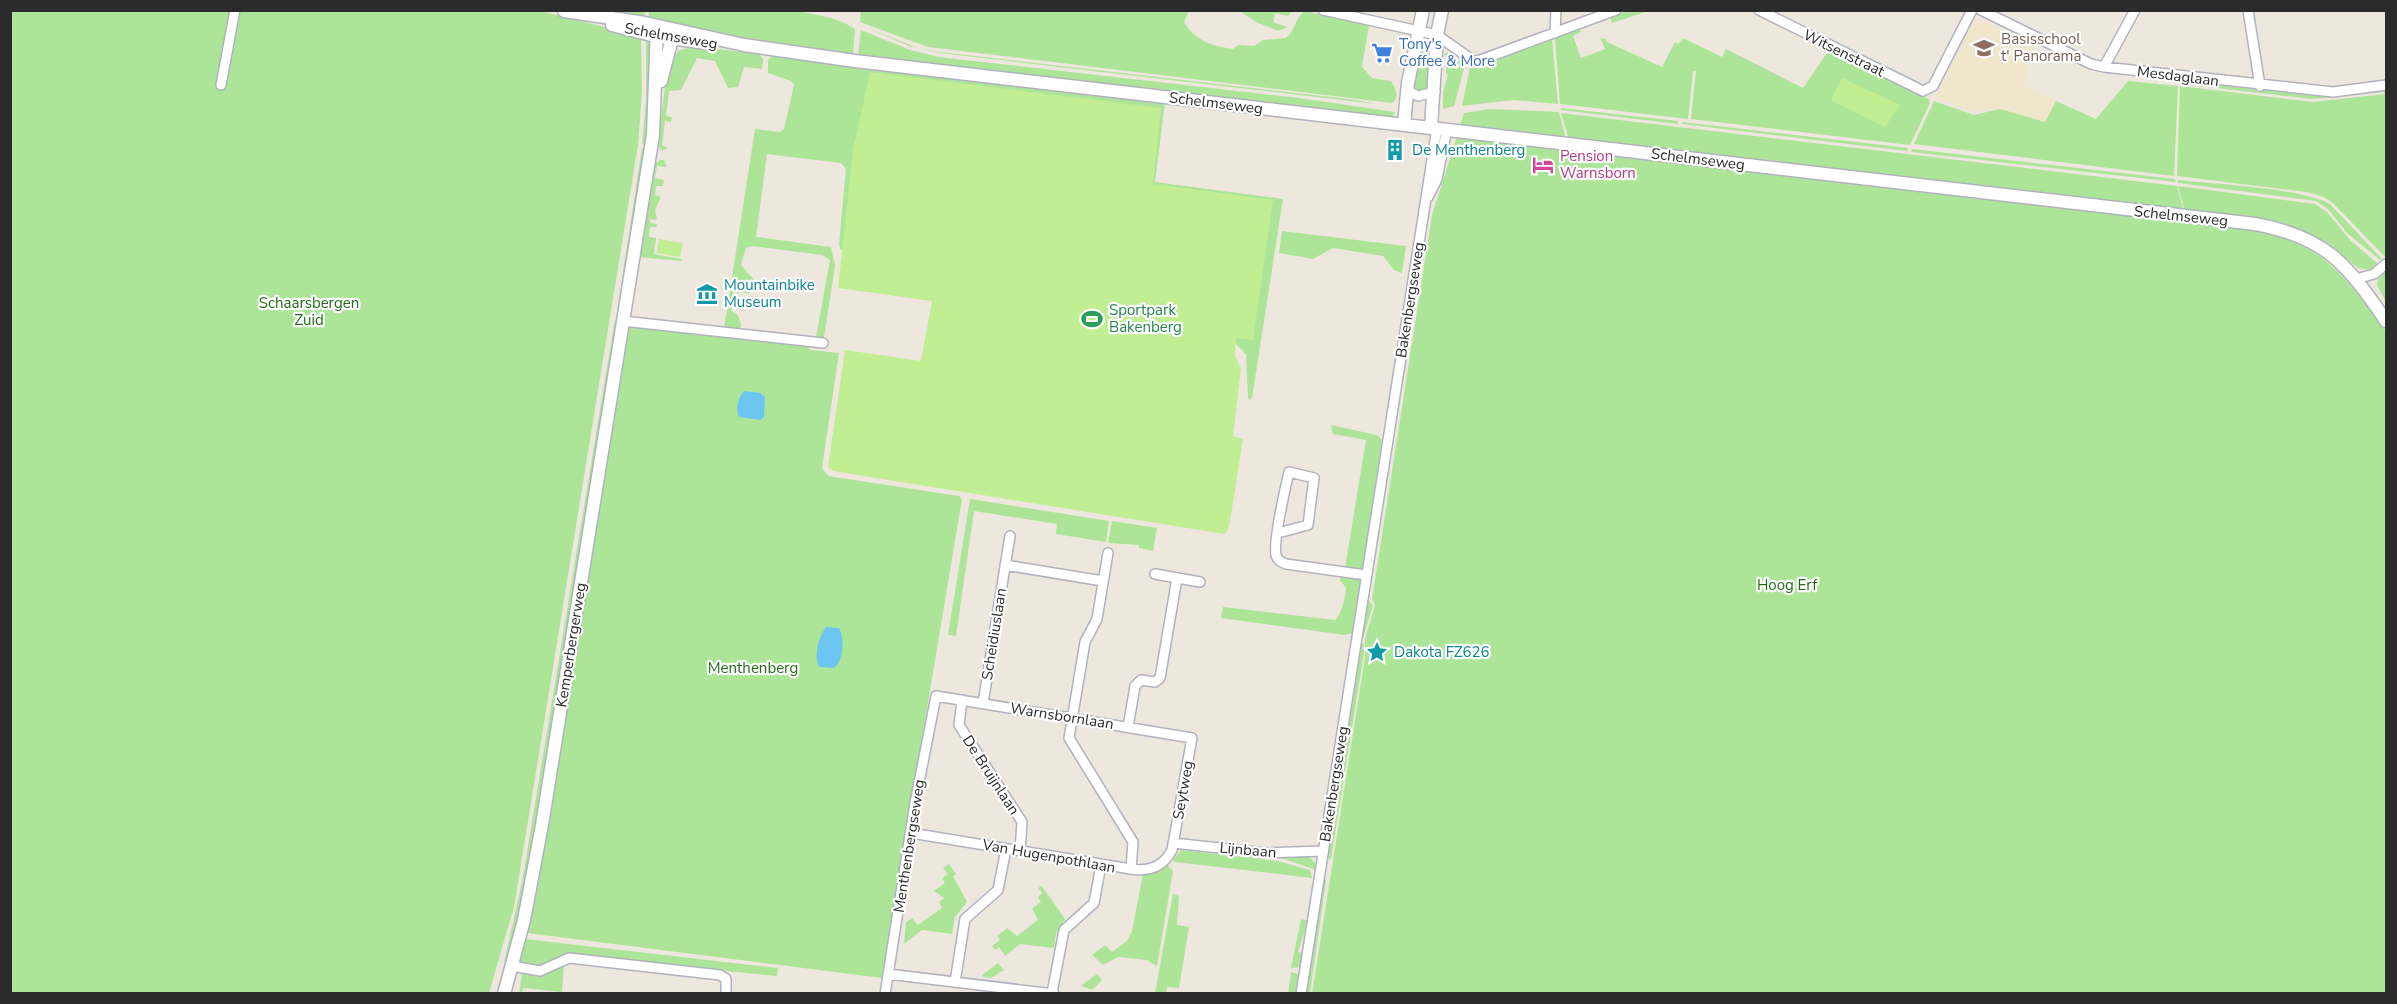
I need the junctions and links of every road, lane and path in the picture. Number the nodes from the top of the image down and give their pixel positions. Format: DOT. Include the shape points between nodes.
graph roads {
  1 [pos="235,10"];
  2 [pos="1323,10"];
  3 [pos="1423,10"];
  4 [pos="1442,10"];
  5 [pos="1556,10"];
  6 [pos="1616,10"];
  7 [pos="1759,10"];
  8 [pos="1972,10"];
  9 [pos="1981,10"];
  10 [pos="2135,10"];
  11 [pos="2248,10"];
  12 [pos="563,11"];
  13 [pos="656,31"];
  14 [pos="1418,32"];
  15 [pos="1555,33"];
  16 [pos="674,34"];
  17 [pos="1437,35"];
  18 [pos="2104,68"];
  19 [pos="221,85"];
  20 [pos="2386,85"];
  21 [pos="2260,86"];
  22 [pos="1408,90"];
  23 [pos="1435,92"];
  24 [pos="656,100"];
  25 [pos="1404,124"];
  26 [pos="1438,128"];
  27 [pos="2386,264"];
  28 [pos="2356,279"];
  29 [pos="2375,303"];
  30 [pos="2386,311"];
  31 [pos="623,321"];
  32 [pos="2386,321"];
  33 [pos="823,343"];
  34 [pos="1278,533"];
  35 [pos="1010,536"];
  36 [pos="1107,553"];
  37 [pos="1005,565"];
  38 [pos="1155,574"];
  39 [pos="1366,575"];
  40 [pos="1177,578"];
  41 [pos="1103,581"];
  42 [pos="1200,582"];
  43 [pos="933,698"];
  44 [pos="962,700"];
  45 [pos="983,703"];
  46 [pos="1071,717"];
  47 [pos="1128,727"];
  48 [pos="1192,738"];
  49 [pos="911,832"];
  50 [pos="1173,843"];
  51 [pos="1006,849"];
  52 [pos="1020,851"];
  53 [pos="1323,851"];
  54 [pos="1101,865"];
  55 [pos="1131,870"];
  56 [pos="512,966"];
  57 [pos="888,974"];
  58 [pos="955,982"];
  59 [pos="1025,992"];
  60 [pos="504,993"];
  61 [pos="726,993"];
  62 [pos="885,993"];
  63 [pos="1053,993"];
  64 [pos="1301,993"];
  1 -- 19 [label="street"];
  2 -- 14 [label="street"];
  3 -- 14 [label="main road"];
  4 -- 17 [label="main road, Bakenbergseweg"];
  5 -- 15 [label="street"];
  6 -- 15 [label="street"];
  7 -- 8 [label="street, Witsenstraat" via="1919,90 1931,89"];
  9 -- 18 [label="street, Mesdaglaan"];
  10 -- 18 [label="street"];
  11 -- 21 [label="street"];
  12 -- 13 [label="main road, Schelmseweg"];
  13 -- 16 [label="main road, Schelmseweg"];
  13 -- 24 [label="main road, Kemperbergerweg"];
  14 -- 17 [label="street"];
  14 -- 22 [label="main road"];
  15 -- 17 [label="street" via="1475,62"];
  16 -- 24 [label="main road, Kemperbergerweg"];
  16 -- 25 [label="main road, Schelmseweg" via="855,61"];
  17 -- 23 [label="main road, Bakenbergseweg"];
  18 -- 21 [label="street, Mesdaglaan"];
  20 -- 21 [label="street, Mesdaglaan" via="2333,92"];
  22 -- 23 [label="street" via="1418,96"];
  22 -- 25 [label="main road"];
  23 -- 26 [label="main road, Bakenbergseweg"];
  24 -- 31 [label="main road, Kemperbergerweg"];
  25 -- 26 [label="main road, Schelmseweg"];
  26 -- 28 [label="main road, Schelmseweg" via="2255,224 2285,230 2321,246"];
  26 -- 39 [label="street, Bakenbergseweg" via="1437,179 1426,202"];
  27 -- 28 [label="street" via="2374,274"];
  28 -- 29 [label="main road, Schelmseweg"];
  29 -- 30 [label="main road, Schelmseweg"];
  29 -- 32 [label="main road, Schelmseweg"];
  31 -- 33 [label="street"];
  31 -- 56 [label="main road, Kemperbergerweg" via="542,825"];
  34 -- 34 [label="street" via="1289,472 1314,478 1308,525"];
  34 -- 39 [label="street" via="1276,554 1286,564"];
  35 -- 37 [label="street, Scheidiuslaan"];
  36 -- 41 [label="street"];
  37 -- 41 [label="street"];
  37 -- 45 [label="street, Scheidiuslaan"];
  38 -- 40 [label="street"];
  39 -- 53 [label="street, Bakenbergseweg"];
  40 -- 42 [label="street"];
  40 -- 47 [label="street" via="1160,678 1155,682 1138,682"];
  41 -- 46 [label="street" via="1097,619 1085,642"];
  43 -- 44 [label="street, Warnsbornlaan" via="938,695"];
  43 -- 49 [label="street, Menthenbergseweg"];
  44 -- 45 [label="street, Warnsbornlaan"];
  44 -- 52 [label="street, De Bruijnlaan" via="959,725 1022,822"];
  45 -- 46 [label="street, Warnsbornlaan"];
  46 -- 47 [label="street, Warnsbornlaan"];
  46 -- 55 [label="street" via="1070,743 1133,842"];
  47 -- 48 [label="street, Warnsbornlaan"];
  48 -- 50 [label="street, Seytweg"];
  49 -- 51 [label="street, Van Hugenpothlaan"];
  49 -- 57 [label="street, Menthenbergseweg"];
  50 -- 53 [label="street, Lijnbaan" via="1266,853"];
  50 -- 55 [label="street, Van Hugenpothlaan" via="1170,854 1156,866"];
  51 -- 52 [label="street, Van Hugenpothlaan"];
  51 -- 58 [label="street" via="998,890 964,919"];
  52 -- 54 [label="street, Van Hugenpothlaan"];
  53 -- 64 [label="street, Bakenbergseweg"];
  54 -- 55 [label="street, Van Hugenpothlaan"];
  54 -- 63 [label="street" via="1094,903 1064,930"];
  56 -- 60 [label="main road, Kemperbergerweg"];
  56 -- 61 [label="street" via="540,971 569,958 720,975 726,979"];
  57 -- 58 [label="street"];
  57 -- 62 [label="street, Menthenbergseweg"];
  58 -- 59 [label="street"];
  59 -- 63 [label="street"];
}
